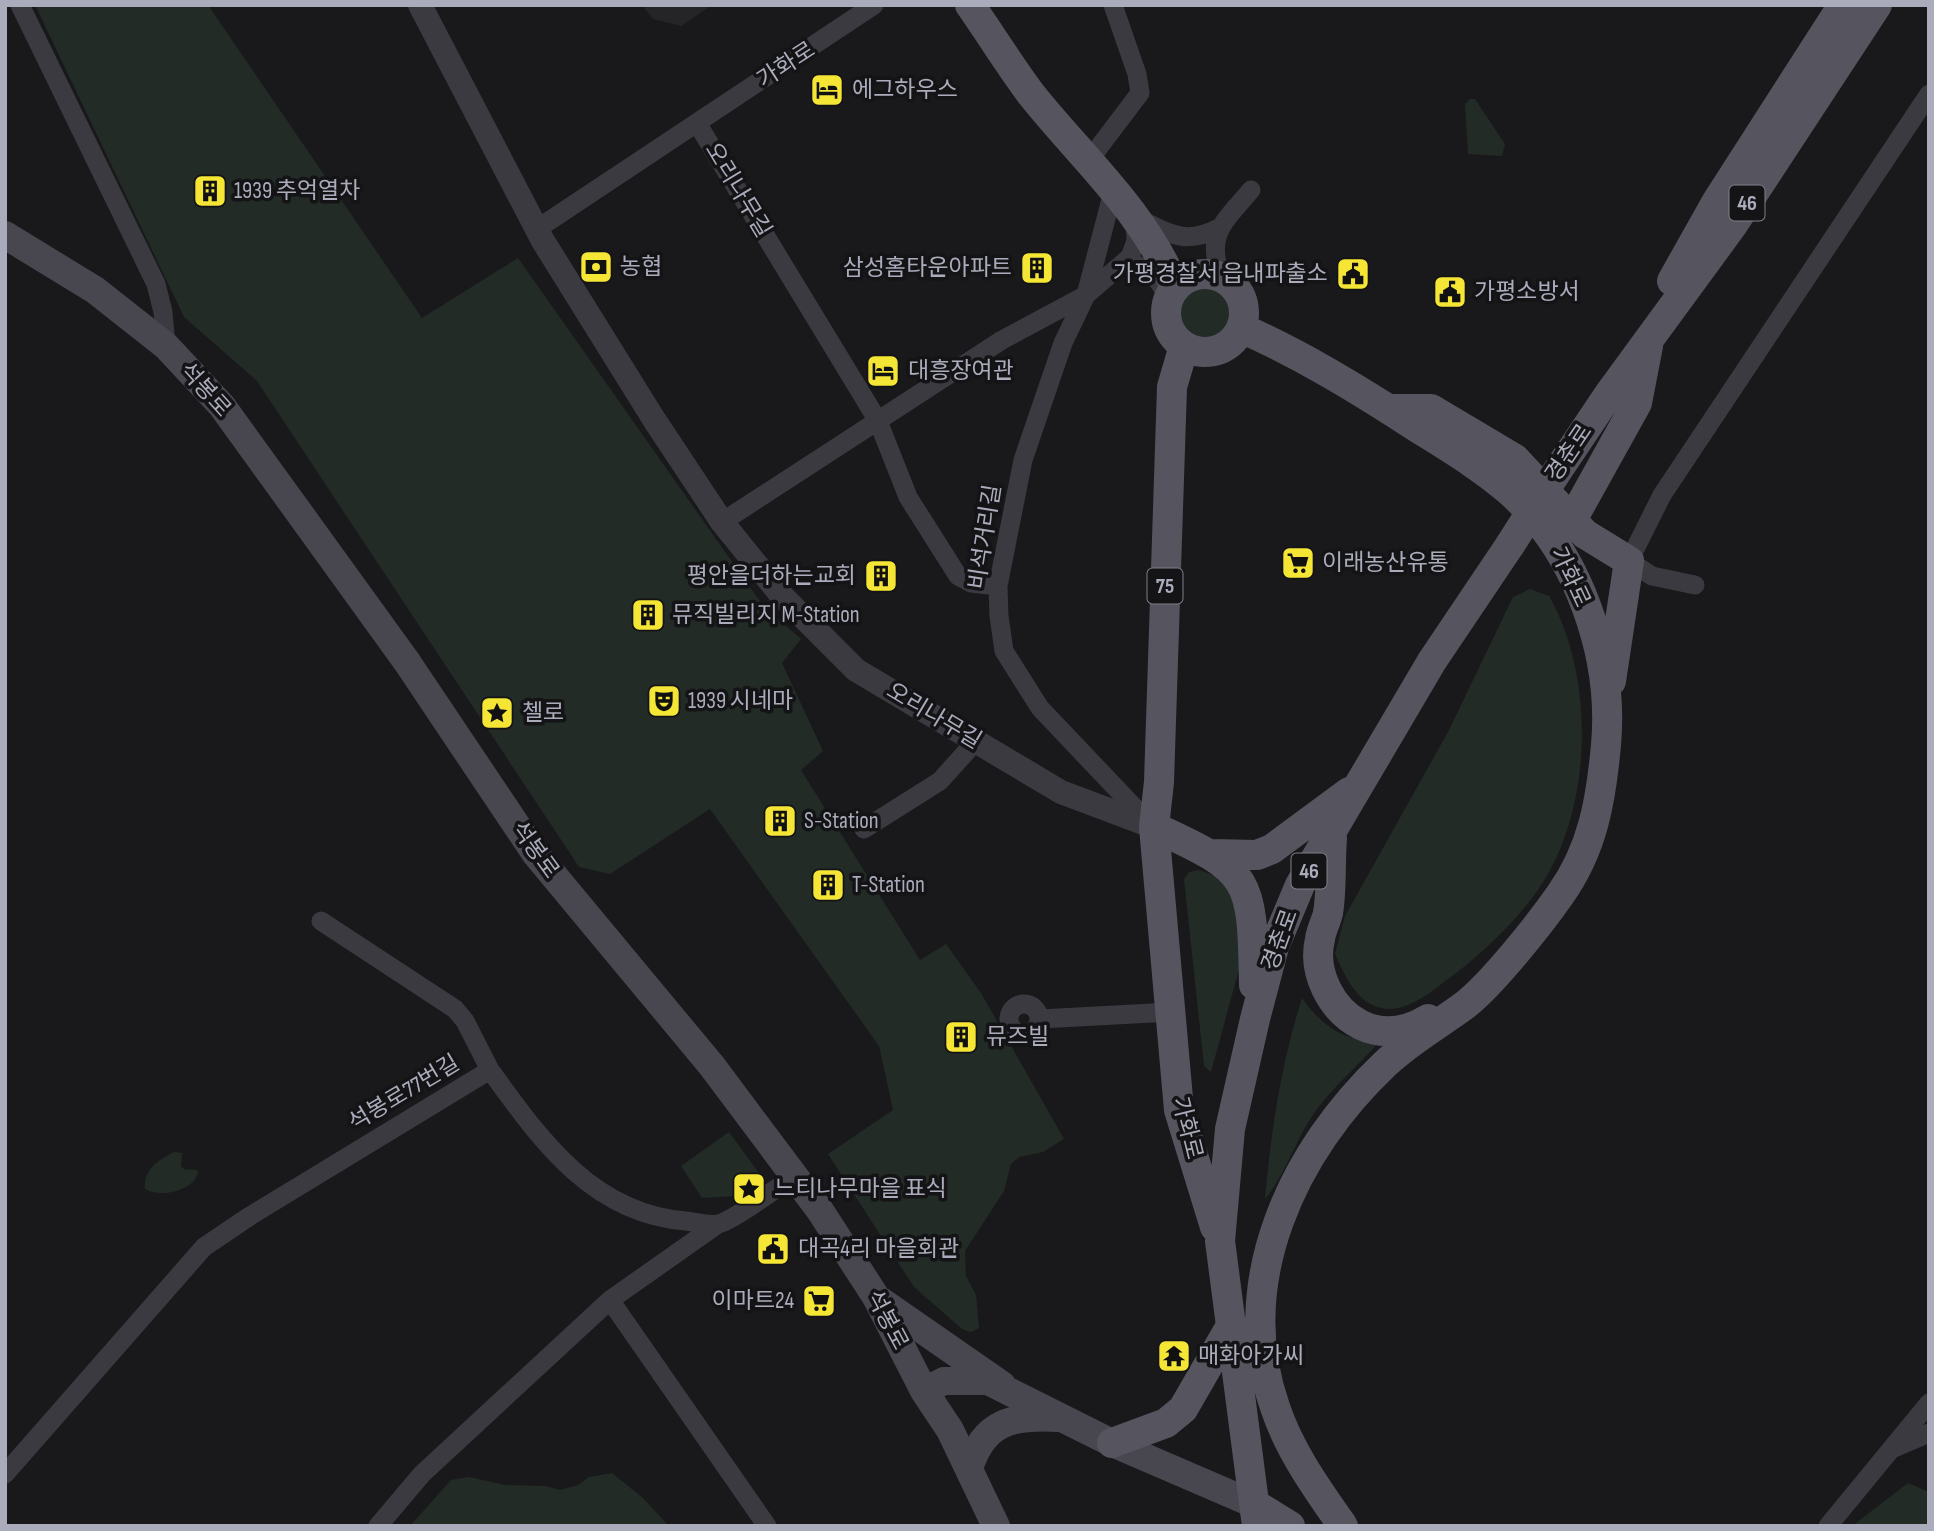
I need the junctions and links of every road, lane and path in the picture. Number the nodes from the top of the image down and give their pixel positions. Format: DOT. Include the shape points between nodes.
graph roads {
  1 [pos="20,5"];
  2 [pos="420,5"];
  3 [pos="874,5"];
  4 [pos="970,5"];
  5 [pos="1113,5"];
  6 [pos="1843,5"];
  7 [pos="1877,5"];
  8 [pos="1929,94"];
  9 [pos="697,123"];
  10 [pos="1090,159"];
  11 [pos="1114,188"];
  12 [pos="1251,190"];
  13 [pos="1135,217"];
  14 [pos="1219,228"];
  15 [pos="537,229"];
  16 [pos="5,235"];
  17 [pos="1124,264"];
  18 [pos="1213,275"];
  19 [pos="1171,292"];
  20 [pos="1087,295"];
  21 [pos="1241,328"];
  22 [pos="1649,339"];
  23 [pos="166,346"];
  24 [pos="1184,346"];
  25 [pos="1609,394"];
  26 [pos="1389,409"];
  27 [pos="878,421"];
  28 [pos="1572,520"];
  29 [pos="722,522"];
  30 [pos="1629,561"];
  31 [pos="1695,585"];
  32 [pos="998,586"];
  33 [pos="1608,704"];
  34 [pos="976,741"];
  35 [pos="1359,784"];
  36 [pos="1154,827"];
  37 [pos="864,829"];
  38 [pos="1332,832"];
  39 [pos="1212,854"];
  40 [pos="321,921"];
  41 [pos="1504,962"];
  42 [pos="1171,1012"];
  43 [pos="1040,1019"];
  44 [pos="1255,1019"];
  45 [pos="490,1070"];
  46 [pos="795,1176"];
  47 [pos="718,1224"];
  48 [pos="1272,1235"];
  49 [pos="1220,1241"];
  50 [pos="876,1297"];
  51 [pos="610,1300"];
  52 [pos="1230,1327"];
  53 [pos="924,1391"];
  54 [pos="1016,1395"];
  55 [pos="1929,1403"];
  56 [pos="1062,1419"];
  57 [pos="1929,1433"];
  58 [pos="1112,1443"];
  59 [pos="1890,1450"];
  60 [pos="969,1469"];
  61 [pos="5,1474"];
  62 [pos="1256,1515"];
  63 [pos="378,1526"];
  64 [pos="767,1526"];
  65 [pos="996,1526"];
  66 [pos="1290,1526"];
  67 [pos="1343,1526"];
  68 [pos="1828,1526"];
  1 -- 23 [label="street" via="156,284"];
  2 -- 15 [label="street, 오리나무길"];
  3 -- 9 [label="street, 가화로"];
  4 -- 10 [label="main road" via="1032,94"];
  5 -- 10 [label="street" via="1140,93"];
  6 -- 25 [label="main road, 경춘로 / 46" via="1717,201"];
  7 -- 22 [label="main road, 경춘로 / 46" via="1732,226"];
  8 -- 30 [label="street" via="1662,495"];
  9 -- 15 [label="street, 오리나무길"];
  9 -- 27 [label="street, 오리나무길"];
  10 -- 11 [label="main road"];
  11 -- 13 [label="main road"];
  11 -- 20 [label="street, 비석거리길"];
  12 -- 14 [label="street"];
  13 -- 14 [label="street" via="1185,238"];
  13 -- 17 [label="street" via="1135,248"];
  13 -- 18 [label="main road" via="1178,261"];
  13 -- 19 [label="main road"];
  14 -- 18 [label="street"];
  15 -- 29 [label="street, 오리나무길" via="654,421"];
  16 -- 23 [label="main road, 석봉로" via="95,290"];
  17 -- 19 [label="street" via="1147,268"];
  17 -- 20 [label="street"];
  18 -- 19 [label="main road" via="1192,275"];
  18 -- 21 [label="main road" via="1237,289 1242,298"];
  19 -- 24 [label="main road" via="1166,319 1175,339"];
  20 -- 27 [label="street" via="1002,340"];
  20 -- 32 [label="street, 비석거리길" via="1036,415"];
  21 -- 24 [label="main road" via="1217,350"];
  21 -- 26 [label="main road, 가화로" via="1292,351"];
  22 -- 25 [label="main road, 경춘로 / 46"];
  22 -- 28 [label="main road" via="1637,403"];
  23 -- 46 [label="main road, 석봉로" via="222,406 255,451 407,662 535,853 712,1066"];
  24 -- 36 [label="main road, 가화로 / 75" via="1172,387"];
  25 -- 35 [label="main road, 경춘로 / 46, bridge" via="1432,661"];
  26 -- 28 [label="main road" via="1431,409 1515,459"];
  26 -- 33 [label="main road, 가화로" via="1508,489 1547,531 1590,619"];
  27 -- 29 [label="street"];
  27 -- 32 [label="street, 오리나무길" via="908,497 958,576 971,583"];
  28 -- 30 [label="main road" via="1585,534"];
  29 -- 34 [label="street, 오리나무길" via="781,595 856,670"];
  30 -- 31 [label="street" via="1652,576"];
  30 -- 33 [label="main road"];
  32 -- 36 [label="street, 비석거리길" via="1003,645 1013,666 1044,712"];
  33 -- 41 [label="main road, 가화로" via="1603,781 1588,846 1557,900"];
  34 -- 36 [label="street, 오리나무길" via="1061,792"];
  34 -- 37 [label="street" via="940,781"];
  35 -- 38 [label="main road, 경춘로 / 46"];
  35 -- 39 [label="main road" via="1272,849 1257,855"];
  36 -- 39 [label="main road"];
  36 -- 42 [label="main road, 가화로 / 75"];
  38 -- 41 [label="main road" via="1328,914 1320,939 1319,967 1331,998 1351,1019 1380,1031 1405,1030 1437,1013"];
  38 -- 44 [label="main road, 경춘로 / 46" via="1300,885 1274,947"];
  39 -- 44 [label="main road" via="1235,873 1248,898"];
  40 -- 45 [label="street" via="455,1009"];
  41 -- 48 [label="main road" via="1467,1003 1405,1047 1343,1108 1301,1170"];
  42 -- 43 [label="street"];
  42 -- 49 [label="main road, 가화로 / 75" via="1179,1110"];
  44 -- 49 [label="main road, 경춘로 / 46" via="1230,1129"];
  45 -- 47 [label="street, 석봉로77번길" via="539,1138 577,1177 664,1220"];
  45 -- 61 [label="street, 석봉로77번길" via="204,1247"];
  46 -- 47 [label="street"];
  46 -- 50 [label="main road, 석봉로"];
  47 -- 51 [label="street"];
  48 -- 52 [label="main road"];
  48 -- 67 [label="main road" via="1259,1319 1264,1368 1286,1434"];
  49 -- 52 [label="main road, 경춘로 / 46"];
  50 -- 53 [label="main road, 석봉로"];
  50 -- 54 [label="main road"];
  51 -- 63 [label="street" via="422,1474"];
  51 -- 64 [label="street"];
  52 -- 58 [label="main road" via="1183,1409 1166,1423"];
  52 -- 62 [label="main road, 경춘로 / 46"];
  53 -- 54 [label="main road" via="944,1381 988,1381"];
  53 -- 60 [label="main road, 석봉로"];
  54 -- 56 [label="main road"];
  55 -- 59 [label="street"];
  56 -- 58 [label="main road"];
  56 -- 60 [label="main road" via="1005,1422 979,1441"];
  57 -- 59 [label="street"];
  58 -- 62 [label="main road"];
  59 -- 68 [label="street"];
  60 -- 65 [label="main road, 석봉로"];
  62 -- 66 [label="main road"];
}
